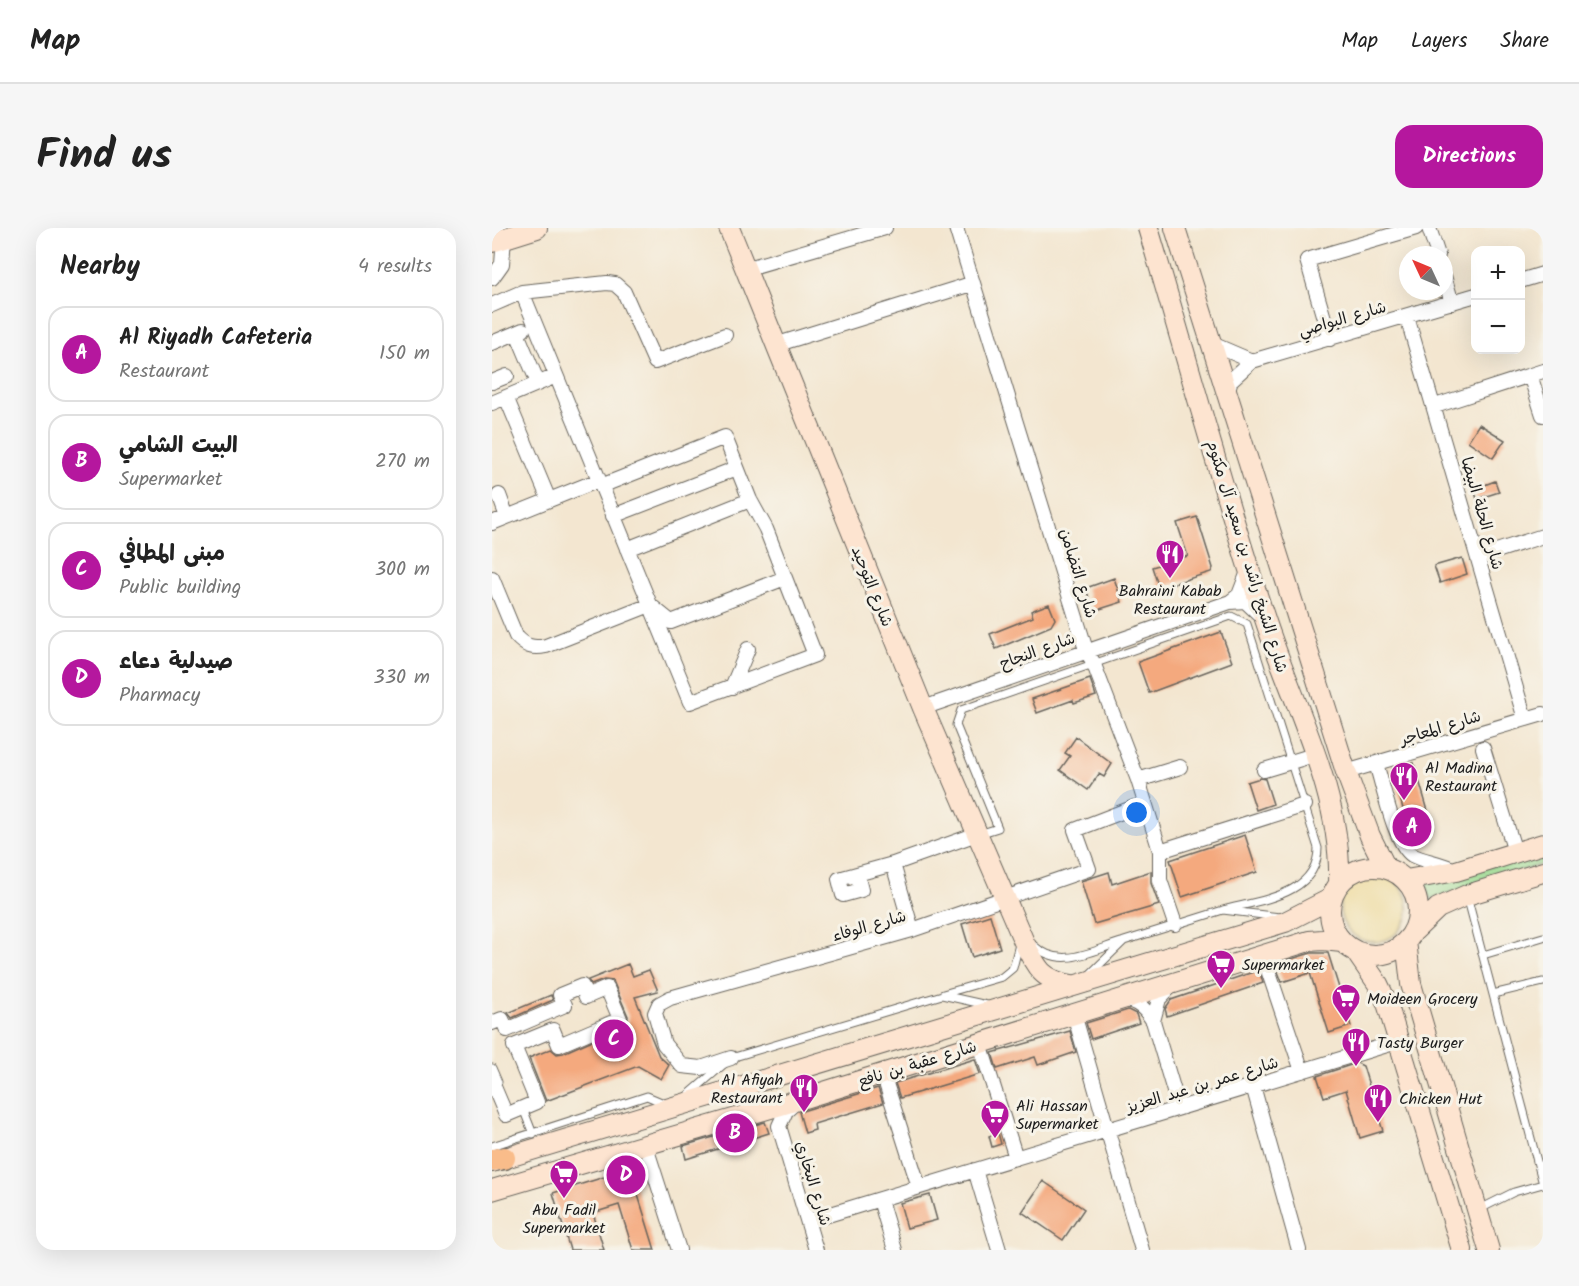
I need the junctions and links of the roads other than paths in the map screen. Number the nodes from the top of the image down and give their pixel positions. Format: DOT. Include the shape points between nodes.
graph roads {
  1 [pos="537,228"];
  2 [pos="729,228"];
  3 [pos="885,228"];
  4 [pos="956,228"];
  5 [pos="1148,228"];
  6 [pos="1155,228"];
  7 [pos="1175,228"];
  8 [pos="1416,228"];
  9 [pos="1429,228"];
  10 [pos="498,240"];
  11 [pos="1435,246"];
  12 [pos="745,269"];
  13 [pos="1543,274"];
  14 [pos="492,278"];
  15 [pos="1525,280"];
  16 [pos="1192,283"];
  17 [pos="972,284"];
  18 [pos="522,292"];
  19 [pos="1471,297"];
  20 [pos="1451,300"];
  21 [pos="1452,303"];
  22 [pos="492,305"];
  23 [pos="1407,317"];
  24 [pos="536,326"];
  25 [pos="517,333"];
  26 [pos="725,335"];
  27 [pos="1330,339"];
  28 [pos="492,342"];
  29 [pos="1210,343"];
  30 [pos="775,345"];
  31 [pos="1252,361"];
  32 [pos="1537,373"];
  33 [pos="507,376"];
  34 [pos="556,376"];
  35 [pos="492,382"];
  36 [pos="538,383"];
  37 [pos="1226,395"];
  38 [pos="506,397"];
  39 [pos="492,403"];
  40 [pos="1435,406"];
  41 [pos="1543,415"];
  42 [pos="737,468"];
  43 [pos="600,483"];
  44 [pos="499,495"];
  45 [pos="549,500"];
  46 [pos="750,500"];
  47 [pos="614,516"];
  48 [pos="507,517"];
  49 [pos="492,523"];
  50 [pos="1543,536"];
  51 [pos="627,549"];
  52 [pos="1478,557"];
  53 [pos="1249,569"];
  54 [pos="492,578"];
  55 [pos="785,579"];
  56 [pos="1230,602"];
  57 [pos="650,605"];
  58 [pos="1265,620"];
  59 [pos="748,648"];
  60 [pos="1090,656"];
  61 [pos="732,687"];
  62 [pos="923,708"];
  63 [pos="1542,717"];
  64 [pos="1525,719"];
  65 [pos="1483,748"];
  66 [pos="1314,755"];
  67 [pos="1292,761"];
  68 [pos="1376,764"];
  69 [pos="1180,767"];
  70 [pos="1264,770"];
  71 [pos="1346,772"];
  72 [pos="1138,780"];
  73 [pos="1145,803"];
  74 [pos="1305,805"];
  75 [pos="977,834"];
  76 [pos="1543,844"];
  77 [pos="1160,851"];
  78 [pos="1515,852"];
  79 [pos="893,864"];
  80 [pos="1386,868"];
  81 [pos="1456,871"];
  82 [pos="1543,872"];
  83 [pos="857,874"];
  84 [pos="1406,880"];
  85 [pos="1335,891"];
  86 [pos="1467,895"];
  87 [pos="1005,898"];
  88 [pos="1223,910"];
  89 [pos="1291,919"];
  90 [pos="1175,924"];
  91 [pos="912,930"];
  92 [pos="1410,936"];
  93 [pos="1543,937"];
  94 [pos="1022,938"];
  95 [pos="1124,941"];
  96 [pos="1349,947"];
  97 [pos="1482,955"];
  98 [pos="1268,970"];
  99 [pos="1543,982"];
  100 [pos="1076,984"];
  101 [pos="1173,984"];
  102 [pos="1493,994"];
  103 [pos="942,995"];
  104 [pos="1123,999"];
  105 [pos="1003,1007"];
  106 [pos="1074,1014"];
  107 [pos="1153,1021"];
  108 [pos="492,1023"];
  109 [pos="492,1029"];
  110 [pos="1400,1041"];
  111 [pos="980,1044"];
  112 [pos="730,1058"];
  113 [pos="492,1068"];
  114 [pos="1302,1071"];
  115 [pos="883,1074"];
  116 [pos="492,1082"];
  117 [pos="1253,1086"];
  118 [pos="798,1100"];
  119 [pos="522,1105"];
  120 [pos="674,1107"];
  121 [pos="1179,1108"];
  122 [pos="757,1111"];
  123 [pos="632,1120"];
  124 [pos="779,1126"];
  125 [pos="1109,1130"];
  126 [pos="533,1134"];
  127 [pos="643,1145"];
  128 [pos="495,1157"];
  129 [pos="1016,1158"];
  130 [pos="975,1170"];
  131 [pos="1543,1184"];
  132 [pos="919,1187"];
  133 [pos="492,1190"];
  134 [pos="880,1200"];
  135 [pos="1478,1210"];
  136 [pos="808,1221"];
  137 [pos="679,1250"];
  138 [pos="816,1250"];
  139 [pos="895,1250"];
  140 [pos="999,1250"];
  141 [pos="1142,1250"];
  142 [pos="1299,1250"];
  143 [pos="1462,1250"];
  144 [pos="1490,1250"];
  1 -- 10 [label="street"];
  2 -- 12 [label="street, شارع التوحيد"];
  3 -- 12 [label="street"];
  4 -- 17 [label="street, شارع التضامن"];
  5 -- 53 [label="street, شارع الشيخ راشد بن سعيد آل مكتوم"];
  6 -- 16 [label="street" via="1175,289 1181,294"];
  7 -- 16 [label="street, شارع الشيخ راشد بن سعيد آل مكتوم"];
  8 -- 27 [label="street" via="1307,260"];
  9 -- 11 [label="street"];
  10 -- 14 [label="street" via="502,264"];
  12 -- 30 [label="street, شارع التوحيد"];
  13 -- 15 [label="street"];
  16 -- 29 [label="street, شارع الشيخ راشد بن سعيد آل مكتوم"];
  17 -- 30 [label="street"];
  17 -- 60 [label="street, شارع التضامن"];
  18 -- 22 [label="street"];
  18 -- 24 [label="street"];
  18 -- 26 [label="street" via="615,284 630,302 655,362"];
  19 -- 21 [label="street, شارع البواصي"];
  20 -- 21 [label="street"];
  21 -- 23 [label="street, شارع البواصي"];
  23 -- 27 [label="street, شارع البواصي"];
  23 -- 40 [label="street, شارع الحلة البيضا"];
  24 -- 25 [label="street"];
  24 -- 34 [label="street"];
  25 -- 28 [label="street"];
  25 -- 36 [label="street"];
  27 -- 31 [label="street, شارع البواصي"];
  29 -- 31 [label="street"];
  29 -- 37 [label="street, شارع الشيخ راشد بن سعيد آل مكتوم"];
  30 -- 62 [label="street, شارع التوحيد"];
  31 -- 37 [label="street, شارع البواصي" via="1231,380"];
  32 -- 40 [label="street"];
  32 -- 41 [label="street"];
  33 -- 35 [label="street"];
  34 -- 36 [label="street"];
  34 -- 43 [label="street"];
  36 -- 38 [label="street"];
  37 -- 71 [label="street, شارع الشيخ راشد بن سعيد آل مكتوم"];
  38 -- 39 [label="street"];
  38 -- 45 [label="street"];
  40 -- 52 [label="street, شارع الحلة البيضا"];
  42 -- 43 [label="street" via="725,437"];
  42 -- 46 [label="street"];
  42 -- 47 [label="street"];
  43 -- 45 [label="street"];
  43 -- 47 [label="street"];
  44 -- 48 [label="street"];
  45 -- 48 [label="street"];
  46 -- 51 [label="street"];
  46 -- 55 [label="street"];
  47 -- 51 [label="street"];
  48 -- 49 [label="street"];
  50 -- 52 [label="street"];
  51 -- 57 [label="street"];
  52 -- 64 [label="street, شارع الحلة البيضا"];
  53 -- 56 [label="street" via="1239,595"];
  53 -- 58 [label="street, شارع الشيخ راشد بن سعيد آل مكتوم"];
  54 -- 57 [label="street" via="516,636 522,644 534,648"];
  55 -- 57 [label="street" via="671,622"];
  55 -- 61 [label="street" via="815,655"];
  56 -- 58 [label="street" via="1245,601"];
  56 -- 60 [label="street, شارع النجاح"];
  57 -- 61 [label="street" via="690,702"];
  58 -- 66 [label="street, شارع الشيخ راشد بن سعيد آل مكتوم"];
  59 -- 61 [label="street"];
  60 -- 62 [label="street, شارع النجاح"];
  60 -- 67 [label="lane" via="1231,616 1247,624"];
  60 -- 72 [label="street, شارع التضامن"];
  60 -- 75 [label="lane" via="961,710 956,725 998,828"];
  62 -- 75 [label="street, شارع التوحيد"];
  63 -- 64 [label="street, شارع المعاجر"];
  64 -- 68 [label="street, شارع المعاجر"];
  65 -- 78 [label="street"];
  66 -- 67 [label="street"];
  66 -- 85 [label="street, شارع الشيخ راشد بن سعيد آل مكتوم" via="1337,832"];
  67 -- 70 [label="street"];
  67 -- 74 [label="lane"];
  68 -- 71 [label="street, شارع المعاجر"];
  68 -- 81 [label="street" via="1405,848 1417,857"];
  69 -- 72 [label="street"];
  71 -- 80 [label="street, شارع الشيخ راشد بن سعيد آل مكتوم"];
  72 -- 73 [label="street, شارع التضامن"];
  73 -- 77 [label="street, شارع التضامن"];
  73 -- 87 [label="street, شارع الوفاء" via="1075,830 1089,869"];
  74 -- 77 [label="street"];
  74 -- 88 [label="lane" via="1318,848 1318,862 1310,876 1276,896"];
  75 -- 79 [label="street"];
  75 -- 87 [label="street, شارع التوحيد"];
  76 -- 78 [label="street"];
  77 -- 90 [label="street, شارع التضامن" via="1158,871"];
  78 -- 81 [label="street"];
  79 -- 83 [label="street"];
  79 -- 91 [label="street"];
  80 -- 84 [label="street"];
  80 -- 85 [label="street" via="1360,869"];
  81 -- 84 [label="street"];
  82 -- 86 [label="street"];
  84 -- 92 [label="street" via="1417,899 1417,921"];
  85 -- 89 [label="street, شارع عقبة بن نافع"];
  85 -- 96 [label="street" via="1330,921"];
  86 -- 92 [label="street" via="1438,908"];
  86 -- 97 [label="lane"];
  87 -- 91 [label="street, شارع الوفاء"];
  87 -- 94 [label="street, شارع التوحيد"];
  88 -- 89 [label="lane"];
  88 -- 90 [label="lane"];
  89 -- 100 [label="street, شارع عقبة بن نافع"];
  90 -- 95 [label="lane"];
  91 -- 112 [label="street, شارع الوفاء" via="659,1004 655,1013 664,1044 682,1066 701,1068"];
  92 -- 96 [label="street" via="1388,953 1367,955"];
  92 -- 135 [label="street" via="1411,984"];
  93 -- 97 [label="lane"];
  94 -- 95 [label="lane" via="1049,957 1062,959"];
  94 -- 100 [label="street, شارع التوحيد" via="1044,975 1056,982"];
  94 -- 103 [label="lane" via="1013,968 1002,977"];
  94 -- 105 [label="street, شارع التوحيد" via="1029,982 1022,994"];
  95 -- 100 [label="lane"];
  96 -- 101 [label="street, شارع عقبة بن نافع" via="1323,940 1309,941"];
  96 -- 110 [label="street" via="1378,984"];
  97 -- 102 [label="lane"];
  98 -- 114 [label="street"];
  99 -- 102 [label="lane"];
  100 -- 105 [label="street, شارع عقبة بن نافع"];
  101 -- 104 [label="street, شارع عقبة بن نافع"];
  101 -- 107 [label="street" via="1159,999"];
  102 -- 131 [label="lane"];
  103 -- 105 [label="lane"];
  103 -- 112 [label="lane"];
  104 -- 106 [label="street, شارع عقبة بن نافع"];
  104 -- 107 [label="street" via="1146,1009"];
  105 -- 120 [label="street, شارع عقبة بن نافع"];
  106 -- 111 [label="street, شارع عقبة بن نافع"];
  106 -- 125 [label="street"];
  107 -- 121 [label="street"];
  108 -- 119 [label="street" via="502,1019 507,1030 565,1005 560,995 582,986 586,997 607,988 620,1019 559,1045 553,1030 514,1046 537,1102"];
  109 -- 119 [label="lane" via="500,1026 504,1036 562,1012 571,1008 567,998 579,992 584,1004 604,995 613,1017 562,1038 556,1023 507,1043 530,1099"];
  110 -- 114 [label="street, شارع عمر بن عبد العزيز"];
  110 -- 143 [label="street"];
  111 -- 115 [label="street, شارع عقبة بن نافع"];
  111 -- 129 [label="street"];
  112 -- 120 [label="lane"];
  113 -- 119 [label="lane" via="508,1108"];
  114 -- 117 [label="street, شارع عمر بن عبد العزيز"];
  115 -- 118 [label="street, شارع عقبة بن نافع"];
  115 -- 132 [label="street"];
  116 -- 119 [label="street" via="506,1115"];
  117 -- 121 [label="street, شارع عمر بن عبد العزيز"];
  117 -- 142 [label="street"];
  118 -- 122 [label="street, شارع عقبة بن نافع"];
  118 -- 124 [label="street, شارع البخاري" via="786,1111"];
  119 -- 126 [label="lane"];
  120 -- 123 [label="street, شارع عقبة بن نافع"];
  120 -- 126 [label="lane" via="647,1096"];
  121 -- 125 [label="street, شارع عمر بن عبد العزيز"];
  122 -- 124 [label="street, شارع البخاري"];
  122 -- 127 [label="street, شارع عقبة بن نافع"];
  123 -- 127 [label="street"];
  123 -- 128 [label="street, شارع عقبة بن نافع"];
  124 -- 136 [label="street, شارع البخاري"];
  125 -- 129 [label="street, شارع عمر بن عبد العزيز"];
  125 -- 141 [label="street"];
  126 -- 128 [label="lane"];
  127 -- 133 [label="street, شارع عقبة بن نافع"];
  127 -- 137 [label="street"];
  129 -- 130 [label="street, شارع عمر بن عبد العزيز"];
  130 -- 132 [label="street, شارع عمر بن عبد العزيز"];
  130 -- 140 [label="street"];
  131 -- 135 [label="lane" via="1514,1192"];
  132 -- 134 [label="street, شارع عمر بن عبد العزيز"];
  134 -- 136 [label="street, شارع عمر بن عبد العزيز"];
  134 -- 139 [label="street"];
  135 -- 144 [label="street"];
  136 -- 138 [label="street, شارع البخاري"];
}
